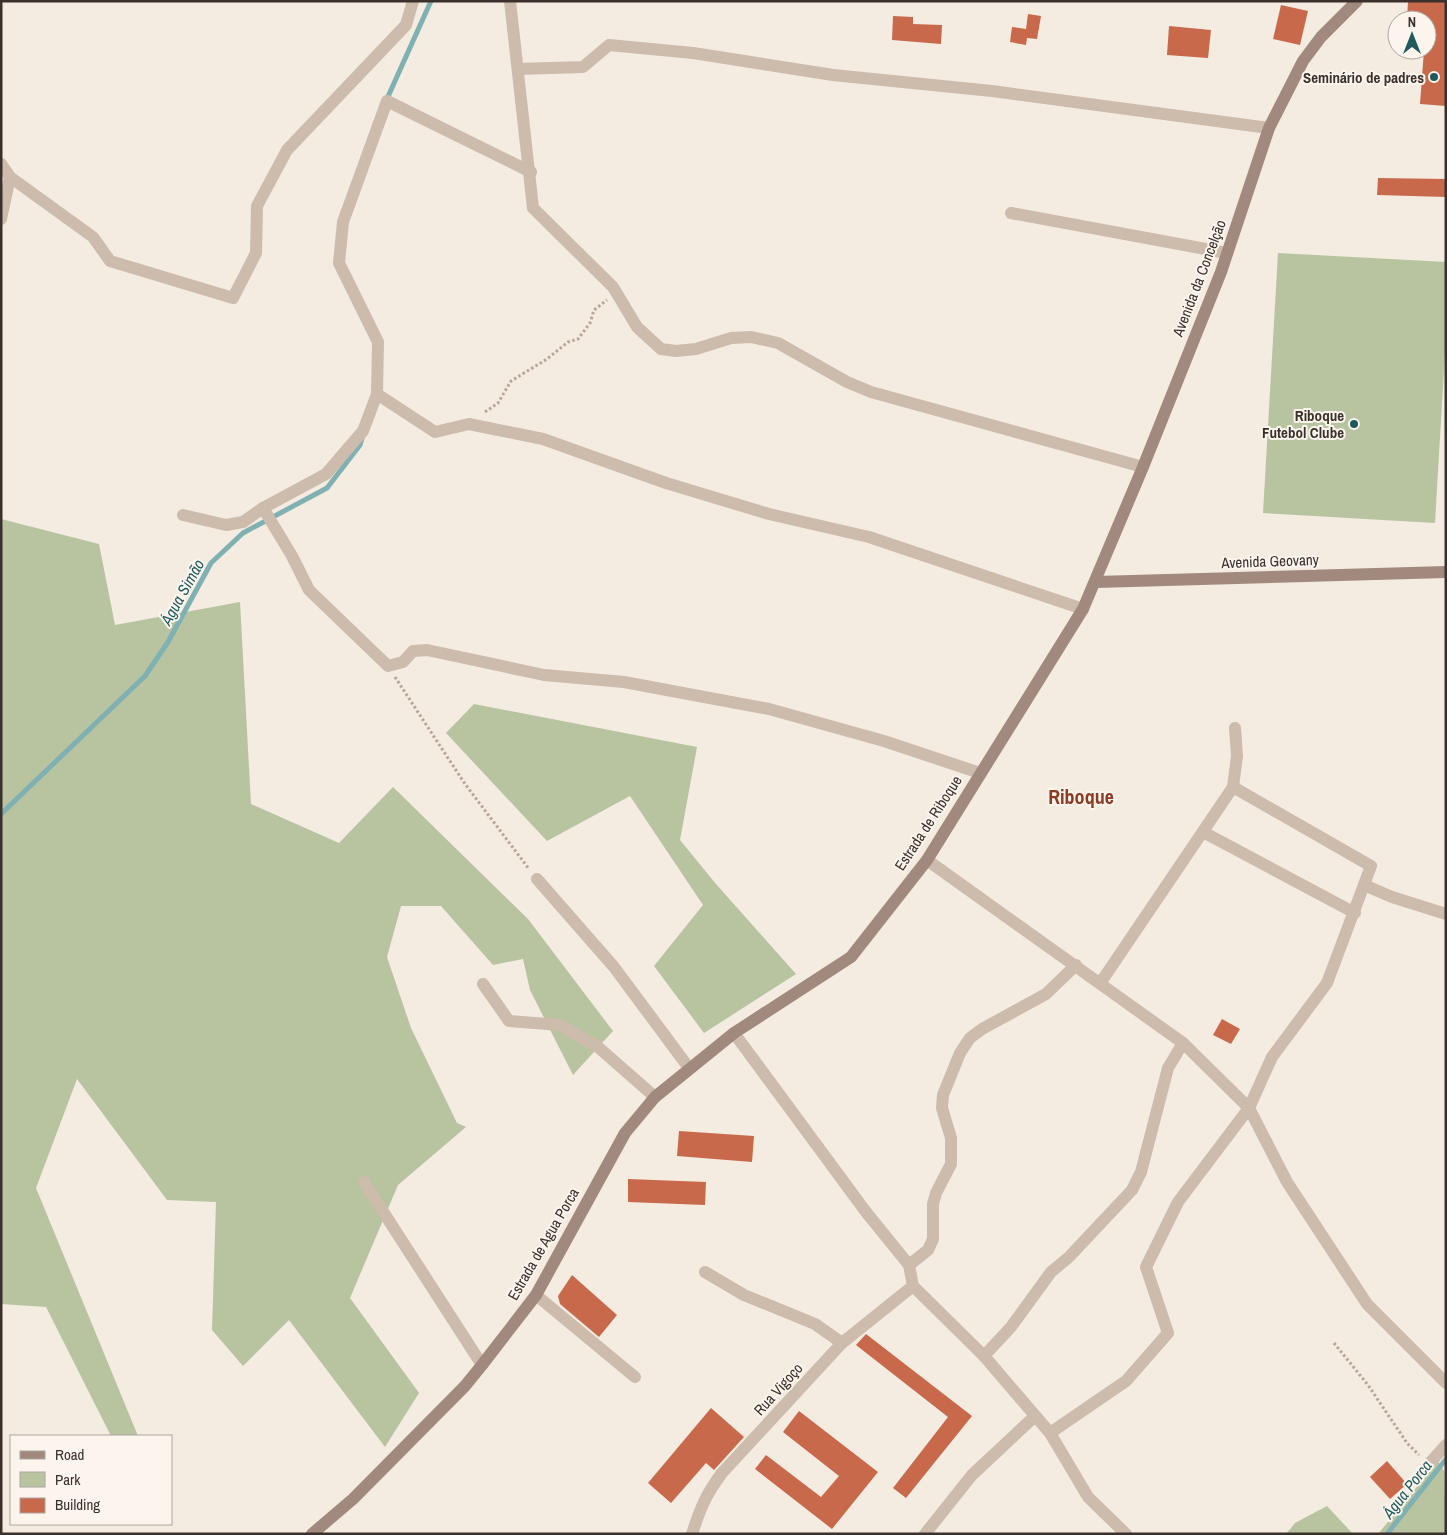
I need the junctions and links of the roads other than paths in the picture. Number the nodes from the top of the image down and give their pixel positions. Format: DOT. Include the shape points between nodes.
graph roads {
  1 [pos="413,1"];
  2 [pos="510,1"];
  3 [pos="1352,2"];
  4 [pos="518,69"];
  5 [pos="1269,128"];
  6 [pos="1,164"];
  7 [pos="531,172"];
  8 [pos="10,177"];
  9 [pos="1011,213"];
  10 [pos="1,218"];
  11 [pos="1228,253"];
  12 [pos="377,394"];
  13 [pos="1143,467"];
  14 [pos="263,508"];
  15 [pos="183,515"];
  16 [pos="1446,572"];
  17 [pos="1096,582"];
  18 [pos="1082,609"];
  19 [pos="1235,728"];
  20 [pos="980,773"];
  21 [pos="1233,787"];
  22 [pos="1203,832"];
  23 [pos="927,860"];
  24 [pos="537,879"];
  25 [pos="1364,885"];
  26 [pos="1355,913"];
  27 [pos="1446,914"];
  28 [pos="1076,964"];
  29 [pos="1101,982"];
  30 [pos="483,984"];
  31 [pos="734,1033"];
  32 [pos="1184,1043"];
  33 [pos="689,1068"];
  34 [pos="655,1097"];
  35 [pos="1249,1108"];
  36 [pos="364,1182"];
  37 [pos="909,1266"];
  38 [pos="705,1272"];
  39 [pos="913,1286"];
  40 [pos="536,1295"];
  41 [pos="842,1343"];
  42 [pos="984,1356"];
  43 [pos="482,1365"];
  44 [pos="635,1377"];
  45 [pos="1446,1383"];
  46 [pos="1035,1416"];
  47 [pos="1050,1433"];
  48 [pos="1446,1445"];
  49 [pos="1428,1465"];
  50 [pos="312,1534"];
  51 [pos="692,1534"];
  52 [pos="925,1534"];
  53 [pos="1126,1534"];
  1 -- 8 [label="street" via="406,25 287,150 257,206 256,253 233,298 110,261 93,237"];
  2 -- 4 [label="street"];
  3 -- 5 [label="main road, Avenida da Concelção" via="1303,61"];
  4 -- 5 [label="street" via="582,67 609,45 693,53 833,75 992,91"];
  4 -- 7 [label="street"];
  5 -- 11 [label="main road, Avenida da Concelção"];
  6 -- 8 [label="street"];
  7 -- 12 [label="street" via="388,101 343,222 339,263 378,342"];
  7 -- 13 [label="street" via="534,208 613,287 636,326 661,349 696,349 731,338 778,343 871,392"];
  8 -- 10 [label="street"];
  9 -- 11 [label="street"];
  11 -- 13 [label="main road, Avenida da Concelção"];
  12 -- 14 [label="street" via="363,430 326,474"];
  12 -- 18 [label="street" via="435,432 469,424 543,439 666,483 768,514 869,537"];
  13 -- 17 [label="main road, Avenida da Concelção"];
  14 -- 15 [label="street" via="243,522 226,525"];
  14 -- 20 [label="street" via="309,590 388,666 403,662 414,651 427,650 544,675 624,682 769,709 884,741"];
  16 -- 17 [label="main road, Avenida Geovany"];
  17 -- 18 [label="main road, Estrada de Riboque"];
  18 -- 20 [label="main road, Estrada de Riboque"];
  19 -- 21 [label="street" via="1237,756"];
  20 -- 23 [label="main road, Estrada de Riboque"];
  21 -- 22 [label="street"];
  21 -- 25 [label="street" via="1371,866"];
  22 -- 26 [label="street"];
  22 -- 29 [label="street"];
  23 -- 28 [label="street"];
  23 -- 31 [label="main road, Estrada de Riboque" via="851,957"];
  24 -- 33 [label="street" via="614,967"];
  25 -- 26 [label="street"];
  25 -- 27 [label="street"];
  26 -- 35 [label="street" via="1327,983 1272,1057"];
  28 -- 29 [label="street"];
  28 -- 37 [label="street" via="1046,994 970,1038 960,1053 943,1095 942,1108 951,1138 951,1164 933,1204 933,1239 928,1250"];
  29 -- 32 [label="street"];
  30 -- 34 [label="street" via="509,1021 560,1025 598,1047"];
  31 -- 33 [label="main road, Estrada de Agua Porca"];
  31 -- 37 [label="street"];
  32 -- 35 [label="street"];
  32 -- 42 [label="street" via="1168,1068 1140,1172 1132,1190 1051,1272 1012,1327"];
  33 -- 34 [label="main road, Estrada de Agua Porca"];
  34 -- 40 [label="main road, Estrada de Agua Porca" via="625,1133"];
  35 -- 45 [label="street" via="1287,1182 1366,1304"];
  35 -- 47 [label="street" via="1178,1202 1146,1267 1168,1333 1126,1381"];
  36 -- 43 [label="street"];
  37 -- 39 [label="street"];
  38 -- 41 [label="street" via="744,1294 815,1324"];
  39 -- 41 [label="street, Rua Vigoço"];
  39 -- 42 [label="street"];
  40 -- 43 [label="main road, Estrada de Agua Porca"];
  40 -- 44 [label="street"];
  41 -- 51 [label="street, Rua Vigoço" via="708,1491"];
  42 -- 46 [label="street"];
  43 -- 50 [label="main road, Estrada de Agua Porca" via="353,1499"];
  46 -- 47 [label="street"];
  46 -- 52 [label="street" via="972,1475"];
  47 -- 53 [label="street" via="1088,1497"];
  48 -- 49 [label="street"];
}
